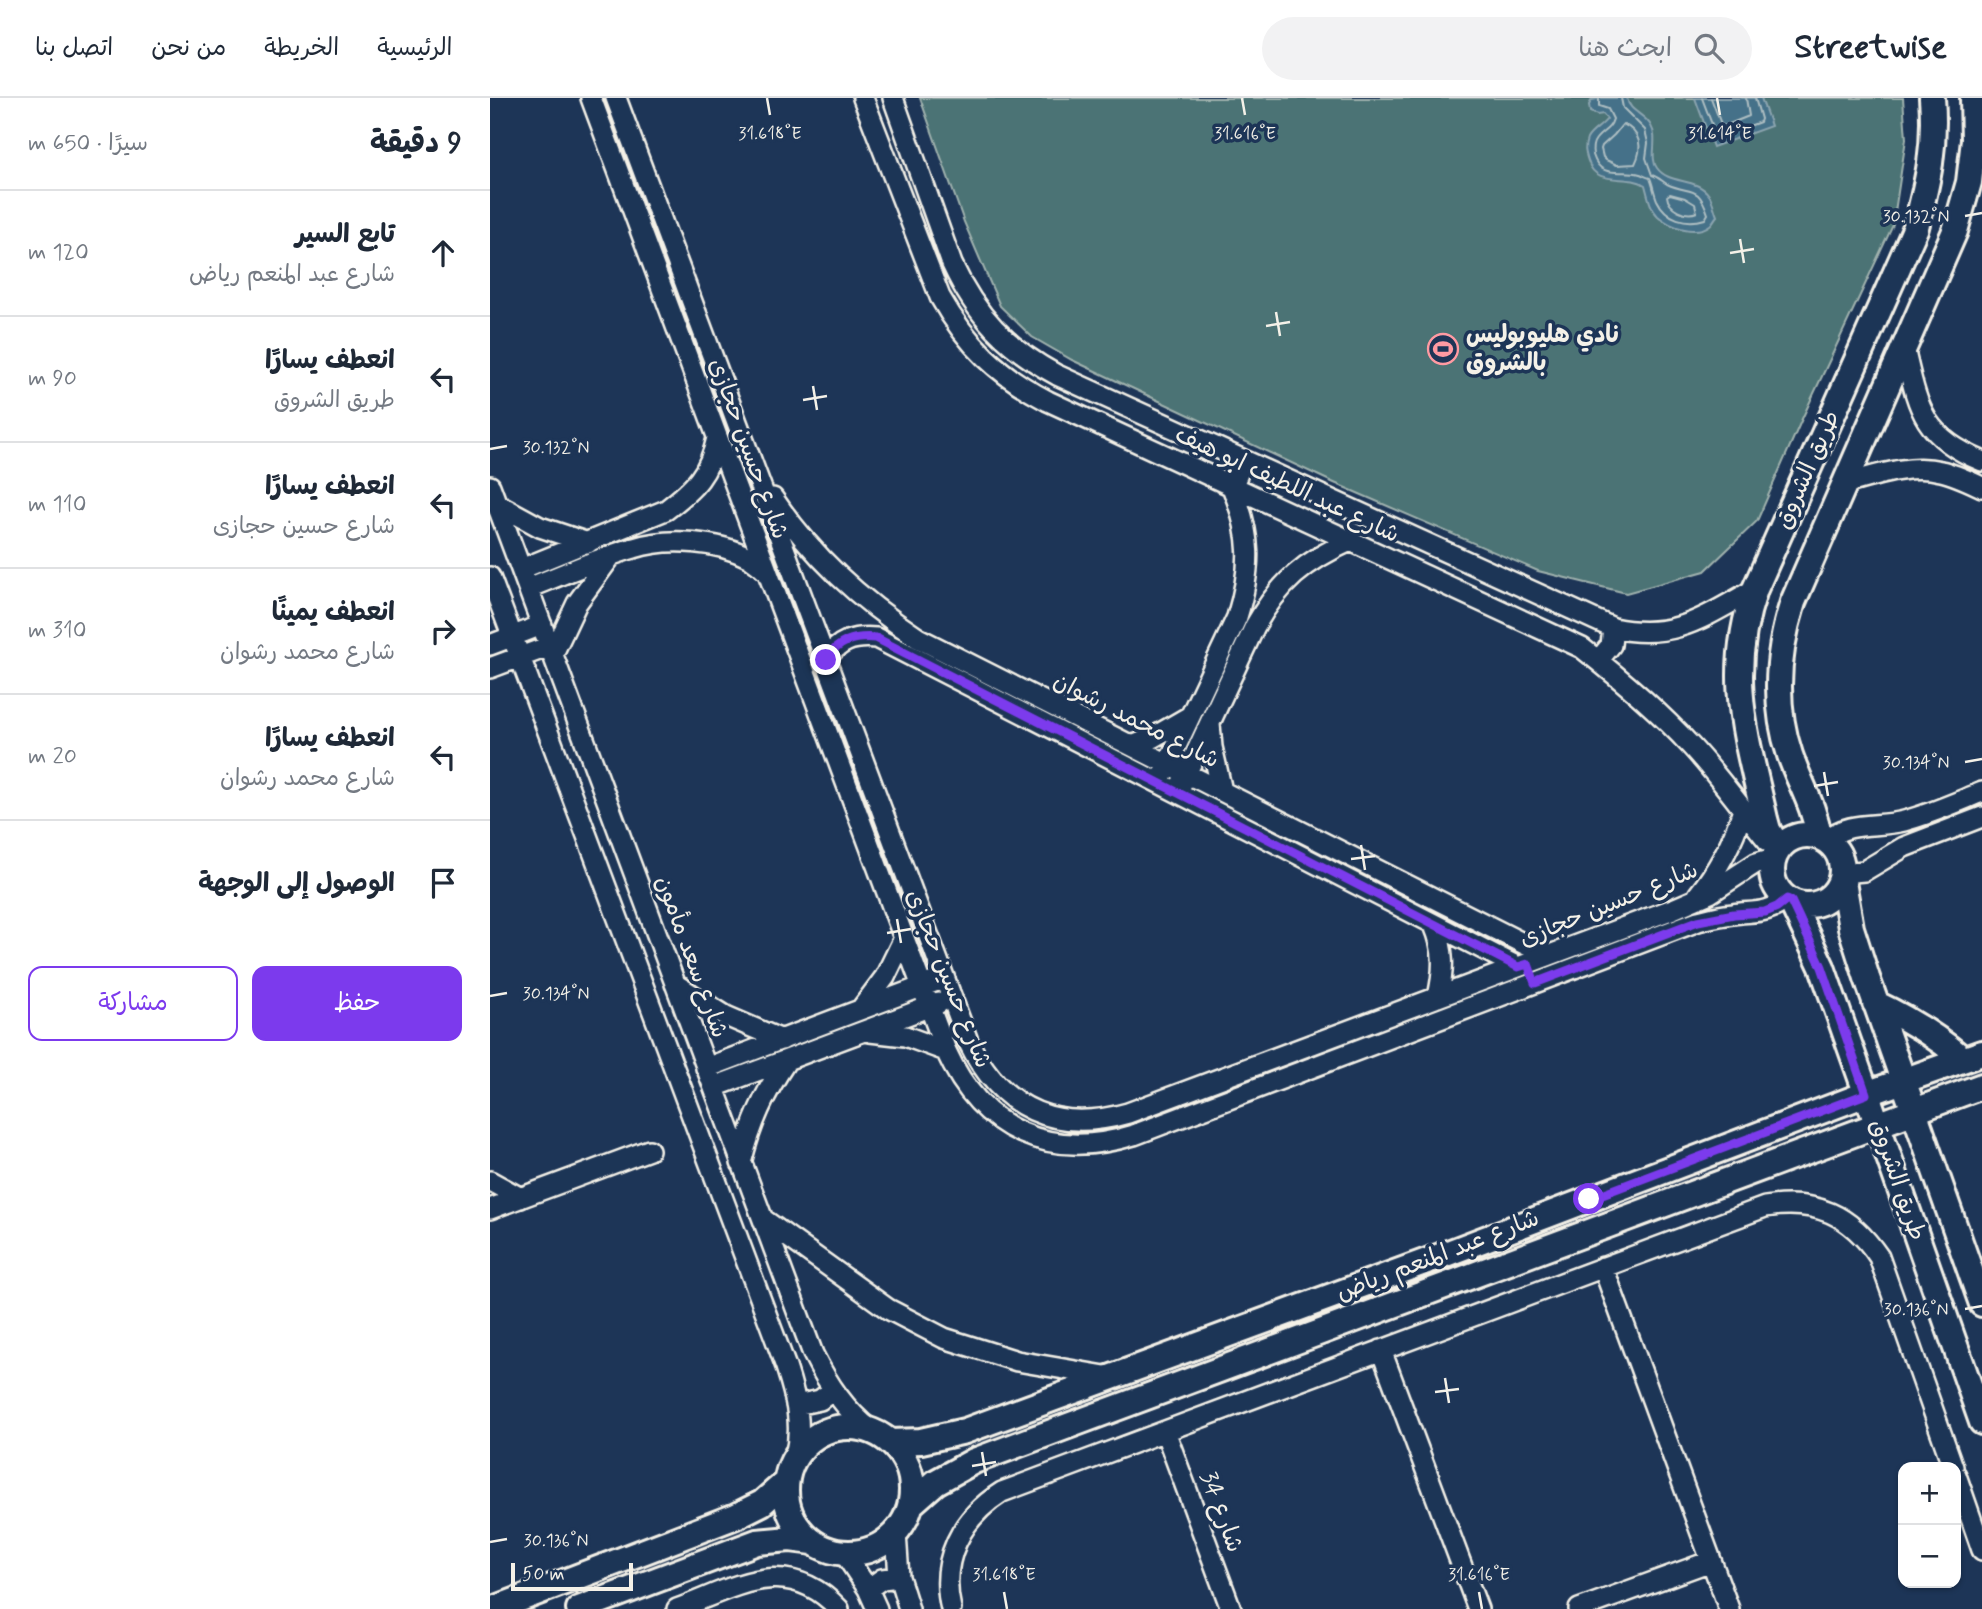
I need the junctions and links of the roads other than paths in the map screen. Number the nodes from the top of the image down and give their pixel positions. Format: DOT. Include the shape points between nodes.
graph roads {
  1 [pos="591,98"];
  2 [pos="616,98"];
  3 [pos="863,98"];
  4 [pos="893,98"];
  5 [pos="1932,98"];
  6 [pos="1973,98"];
  7 [pos="1887,292"];
  8 [pos="1922,307"];
  9 [pos="1904,348"];
  10 [pos="734,414"];
  11 [pos="715,430"];
  12 [pos="1244,460"];
  13 [pos="1982,461"];
  14 [pos="753,465"];
  15 [pos="1844,484"];
  16 [pos="1232,487"];
  17 [pos="1982,487"];
  18 [pos="493,494"];
  19 [pos="1350,541"];
  20 [pos="588,543"];
  21 [pos="610,557"];
  22 [pos="521,569"];
  23 [pos="767,572"];
  24 [pos="490,578"];
  25 [pos="528,588"];
  26 [pos="1755,589"];
  27 [pos="542,625"];
  28 [pos="1614,628"];
  29 [pos="512,636"];
  30 [pos="490,645"];
  31 [pos="551,650"];
  32 [pos="520,657"];
  33 [pos="826,660"];
  34 [pos="1598,661"];
  35 [pos="490,668"];
  36 [pos="1190,716"];
  37 [pos="1210,724"];
  38 [pos="1132,746"];
  39 [pos="1167,764"];
  40 [pos="1186,774"];
  41 [pos="1158,783"];
  42 [pos="1222,791"];
  43 [pos="1982,792"];
  44 [pos="1178,793"];
  45 [pos="1744,810"];
  46 [pos="1982,817"];
  47 [pos="1822,838"];
  48 [pos="1776,852"];
  49 [pos="1842,874"];
  50 [pos="1789,900"];
  51 [pos="1694,901"];
  52 [pos="1434,925"];
  53 [pos="904,938"];
  54 [pos="1548,956"];
  55 [pos="1523,965"];
  56 [pos="944,978"];
  57 [pos="1535,983"];
  58 [pos="675,984"];
  59 [pos="922,986"];
  60 [pos="1438,997"];
  61 [pos="952,998"];
  62 [pos="1875,1003"];
  63 [pos="929,1007"];
  64 [pos="859,1010"];
  65 [pos="862,1032"];
  66 [pos="782,1040"];
  67 [pos="946,1051"];
  68 [pos="1972,1056"];
  69 [pos="786,1060"];
  70 [pos="706,1068"];
  71 [pos="1903,1081"];
  72 [pos="1982,1086"];
  73 [pos="714,1087"];
  74 [pos="1866,1094"];
  75 [pos="1914,1111"];
  76 [pos="1877,1124"];
  77 [pos="649,1150"];
  78 [pos="741,1163"];
  79 [pos="490,1181"];
  80 [pos="521,1198"];
  81 [pos="490,1209"];
  82 [pos="763,1219"];
  83 [pos="1427,1261"];
  84 [pos="1603,1268"];
  85 [pos="1437,1289"];
  86 [pos="1982,1304"];
  87 [pos="1381,1350"];
  88 [pos="1111,1377"];
  89 [pos="833,1390"];
  90 [pos="796,1405"];
  91 [pos="1982,1422"];
  92 [pos="1165,1431"];
  93 [pos="881,1436"];
  94 [pos="932,1439"];
  95 [pos="795,1457"];
  96 [pos="1951,1462"];
  97 [pos="948,1474"];
  98 [pos="786,1482"];
  99 [pos="1961,1489"];
  100 [pos="911,1504"];
  101 [pos="754,1508"];
  102 [pos="896,1533"];
  103 [pos="766,1541"];
  104 [pos="813,1542"];
  105 [pos="1982,1550"];
  106 [pos="844,1553"];
  107 [pos="1711,1561"];
  108 [pos="900,1577"];
  109 [pos="868,1589"];
  110 [pos="494,1609"];
  111 [pos="579,1609"];
  112 [pos="677,1609"];
  113 [pos="839,1609"];
  114 [pos="877,1609"];
  115 [pos="909,1609"];
  116 [pos="951,1609"];
  117 [pos="1231,1609"];
  118 [pos="1478,1609"];
  119 [pos="1578,1609"];
  120 [pos="1729,1609"];
  1 -- 11 [label="street, شارع حسين حجازى"];
  2 -- 10 [label="street, شارع حسين حجازى"];
  3 -- 16 [label="street, شارع عبد اللطيف ابو هيف" via="940,297 967,340 1025,389"];
  4 -- 12 [label="street, شارع عبد اللطيف ابو هيف" via="952,264 973,304 1002,337 1057,376"];
  5 -- 7 [label="street, طريق الشروق" via="1929,175 1916,227"];
  6 -- 8 [label="street, طريق الشروق" via="1969,182 1955,231"];
  7 -- 8 [label="street"];
  7 -- 26 [label="street, طريق الشروق"];
  8 -- 9 [label="street, طريق الشروق"];
  9 -- 13 [label="street" via="1924,417 1949,445"];
  9 -- 15 [label="street, طريق الشروق"];
  10 -- 11 [label="street"];
  10 -- 14 [label="street, شارع حسين حجازى"];
  11 -- 20 [label="street" via="712,459 684,496 666,510"];
  11 -- 23 [label="street, شارع حسين حجازى"];
  12 -- 16 [label="street"];
  12 -- 28 [label="street, شارع عبد اللطيف ابو هيف"];
  14 -- 33 [label="street, شارع حسين حجازى"];
  14 -- 38 [label="street, شارع محمد رشوان" via="806,542 885,615 918,638"];
  15 -- 17 [label="street" via="1922,468"];
  15 -- 47 [label="street, طريق الشروق" via="1793,602 1779,662 1782,724"];
  16 -- 19 [label="street, شارع عبد اللطيف ابو هيف"];
  16 -- 36 [label="street" via="1247,538 1245,591"];
  18 -- 20 [label="street" via="540,527"];
  18 -- 22 [label="street, شارع سعد مأمون"];
  19 -- 34 [label="street, شارع عبد اللطيف ابو هيف" via="1582,648"];
  19 -- 37 [label="street" via="1304,566 1268,603"];
  20 -- 22 [label="street"];
  21 -- 23 [label="street" via="658,543 706,544 751,558"];
  21 -- 25 [label="street"];
  21 -- 31 [label="street"];
  22 -- 25 [label="street, شارع سعد مأمون"];
  23 -- 53 [label="street, شارع حسين حجازى"];
  24 -- 29 [label="street"];
  25 -- 27 [label="street, شارع سعد مأمون"];
  26 -- 28 [label="street, شارع عبد اللطيف ابو هيف" via="1670,631"];
  26 -- 48 [label="street, طريق الشروق" via="1744,625 1740,694"];
  27 -- 29 [label="street"];
  27 -- 31 [label="street, شارع سعد مأمون"];
  28 -- 34 [label="street" via="1611,645"];
  29 -- 30 [label="street"];
  29 -- 32 [label="street"];
  31 -- 32 [label="street"];
  31 -- 58 [label="street, شارع سعد مأمون"];
  32 -- 35 [label="street"];
  32 -- 90 [label="street" via="786,1367"];
  33 -- 41 [label="street, شارع محمد رشوان" via="832,650 851,638 876,638"];
  33 -- 56 [label="street, شارع حسين حجازى"];
  34 -- 45 [label="street, شارع عبد اللطيف ابو هيف" via="1651,705"];
  36 -- 38 [label="street"];
  36 -- 39 [label="street"];
  37 -- 40 [label="street"];
  37 -- 42 [label="street"];
  38 -- 39 [label="street, شارع محمد رشوان"];
  39 -- 40 [label="street, شارع محمد رشوان"];
  39 -- 41 [label="street"];
  40 -- 42 [label="street, شارع محمد رشوان"];
  40 -- 44 [label="street"];
  41 -- 44 [label="street, شارع محمد رشوان"];
  42 -- 54 [label="street, شارع محمد رشوان"];
  43 -- 47 [label="street" via="1905,821 1853,826"];
  44 -- 52 [label="street, شارع محمد رشوان"];
  45 -- 48 [label="street, شارع عبد اللطيف ابو هيف"];
  45 -- 51 [label="street" via="1719,867"];
  46 -- 49 [label="street" via="1904,847 1864,871"];
  47 -- 48 [label="street" via="1797,836"];
  47 -- 49 [label="street" via="1839,854"];
  48 -- 50 [label="street" via="1773,881"];
  48 -- 51 [label="street, شارع حسين حجازى"];
  49 -- 50 [label="street" via="1838,886 1822,901 1812,905"];
  49 -- 62 [label="street, طريق الشروق" via="1855,941"];
  50 -- 57 [label="street, شارع حسين حجازى" via="1765,912 1698,921"];
  50 -- 74 [label="street, طريق الشروق" via="1822,967"];
  51 -- 54 [label="street, شارع حسين حجازى"];
  52 -- 55 [label="street, شارع محمد رشوان"];
  52 -- 60 [label="street" via="1443,960"];
  53 -- 59 [label="street, شارع حسين حجازى"];
  53 -- 64 [label="street" via="885,976"];
  54 -- 55 [label="street, شارع حسين حجازى"];
  55 -- 57 [label="street"];
  55 -- 60 [label="street, شارع حسين حجازى"];
  56 -- 59 [label="street"];
  56 -- 61 [label="street, شارع حسين حجازى"];
  57 -- 67 [label="street, شارع حسين حجازى" via="1134,1136 1084,1146 1033,1138 1010,1127 971,1095"];
  58 -- 66 [label="street" via="726,1016"];
  58 -- 70 [label="street, شارع سعد مأمون"];
  59 -- 63 [label="street, شارع حسين حجازى"];
  59 -- 64 [label="street"];
  60 -- 61 [label="street, شارع حسين حجازى" via="1128,1113 1080,1121 1033,1111 993,1082 979,1063"];
  61 -- 63 [label="street"];
  62 -- 68 [label="street"];
  62 -- 71 [label="street, طريق الشروق"];
  63 -- 65 [label="street"];
  63 -- 67 [label="street, شارع حسين حجازى"];
  64 -- 66 [label="street"];
  65 -- 67 [label="street" via="905,1036"];
  65 -- 69 [label="street"];
  66 -- 70 [label="street"];
  68 -- 71 [label="street, شارع عبد المنعم رياض"];
  69 -- 73 [label="street"];
  69 -- 78 [label="street" via="758,1109"];
  70 -- 73 [label="street, شارع سعد مأمون"];
  71 -- 74 [label="street, شارع عبد المنعم رياض"];
  71 -- 75 [label="street, طريق الشروق"];
  72 -- 75 [label="street, شارع عبد المنعم رياض"];
  73 -- 78 [label="street, شارع سعد مأمون"];
  74 -- 76 [label="street, طريق الشروق"];
  74 -- 83 [label="street, شارع عبد المنعم رياض"];
  75 -- 76 [label="street, شارع عبد المنعم رياض"];
  75 -- 86 [label="street, طريق الشروق"];
  76 -- 85 [label="street, شارع عبد المنعم رياض"];
  76 -- 91 [label="street, طريق الشروق"];
  77 -- 80 [label="street"];
  78 -- 82 [label="street, شارع سعد مأمون"];
  79 -- 80 [label="street"];
  80 -- 81 [label="street"];
  82 -- 88 [label="street" via="888,1310 944,1338 1017,1362"];
  82 -- 89 [label="street, شارع سعد مأمون" via="813,1354"];
  83 -- 85 [label="street"];
  83 -- 88 [label="street, شارع عبد المنعم رياض"];
  84 -- 87 [label="street"];
  84 -- 96 [label="street" via="1765,1207 1803,1204 1839,1216 1855,1227 1879,1257"];
  84 -- 107 [label="street"];
  85 -- 97 [label="street, شارع عبد المنعم رياض"];
  87 -- 92 [label="street"];
  87 -- 118 [label="street"];
  88 -- 94 [label="street, شارع عبد المنعم رياض"];
  89 -- 90 [label="street" via="820,1400"];
  89 -- 93 [label="street, شارع سعد مأمون" via="857,1419"];
  90 -- 95 [label="street" via="799,1440"];
  92 -- 116 [label="street" via="1002,1492 989,1501 966,1524 952,1553 947,1584"];
  92 -- 117 [label="street, شارع 34"];
  93 -- 94 [label="street, شارع عبد المنعم رياض"];
  93 -- 95 [label="street" via="858,1427 829,1430"];
  93 -- 100 [label="street" via="900,1452 911,1476"];
  94 -- 97 [label="street" via="937,1462"];
  95 -- 98 [label="street"];
  97 -- 100 [label="street, شارع عبد المنعم رياض"];
  98 -- 101 [label="street"];
  98 -- 104 [label="street" via="791,1516"];
  99 -- 105 [label="street"];
  100 -- 102 [label="street"];
  101 -- 103 [label="street" via="765,1526"];
  101 -- 110 [label="street"];
  102 -- 106 [label="street" via="872,1549"];
  102 -- 108 [label="street"];
  103 -- 104 [label="street"];
  103 -- 111 [label="street"];
  104 -- 106 [label="street"];
  106 -- 109 [label="street"];
  107 -- 119 [label="street"];
  107 -- 120 [label="street"];
  108 -- 109 [label="street" via="882,1579"];
  108 -- 115 [label="street"];
  109 -- 114 [label="street"];
  112 -- 113 [label="street" via="774,1577 810,1585"];
}
